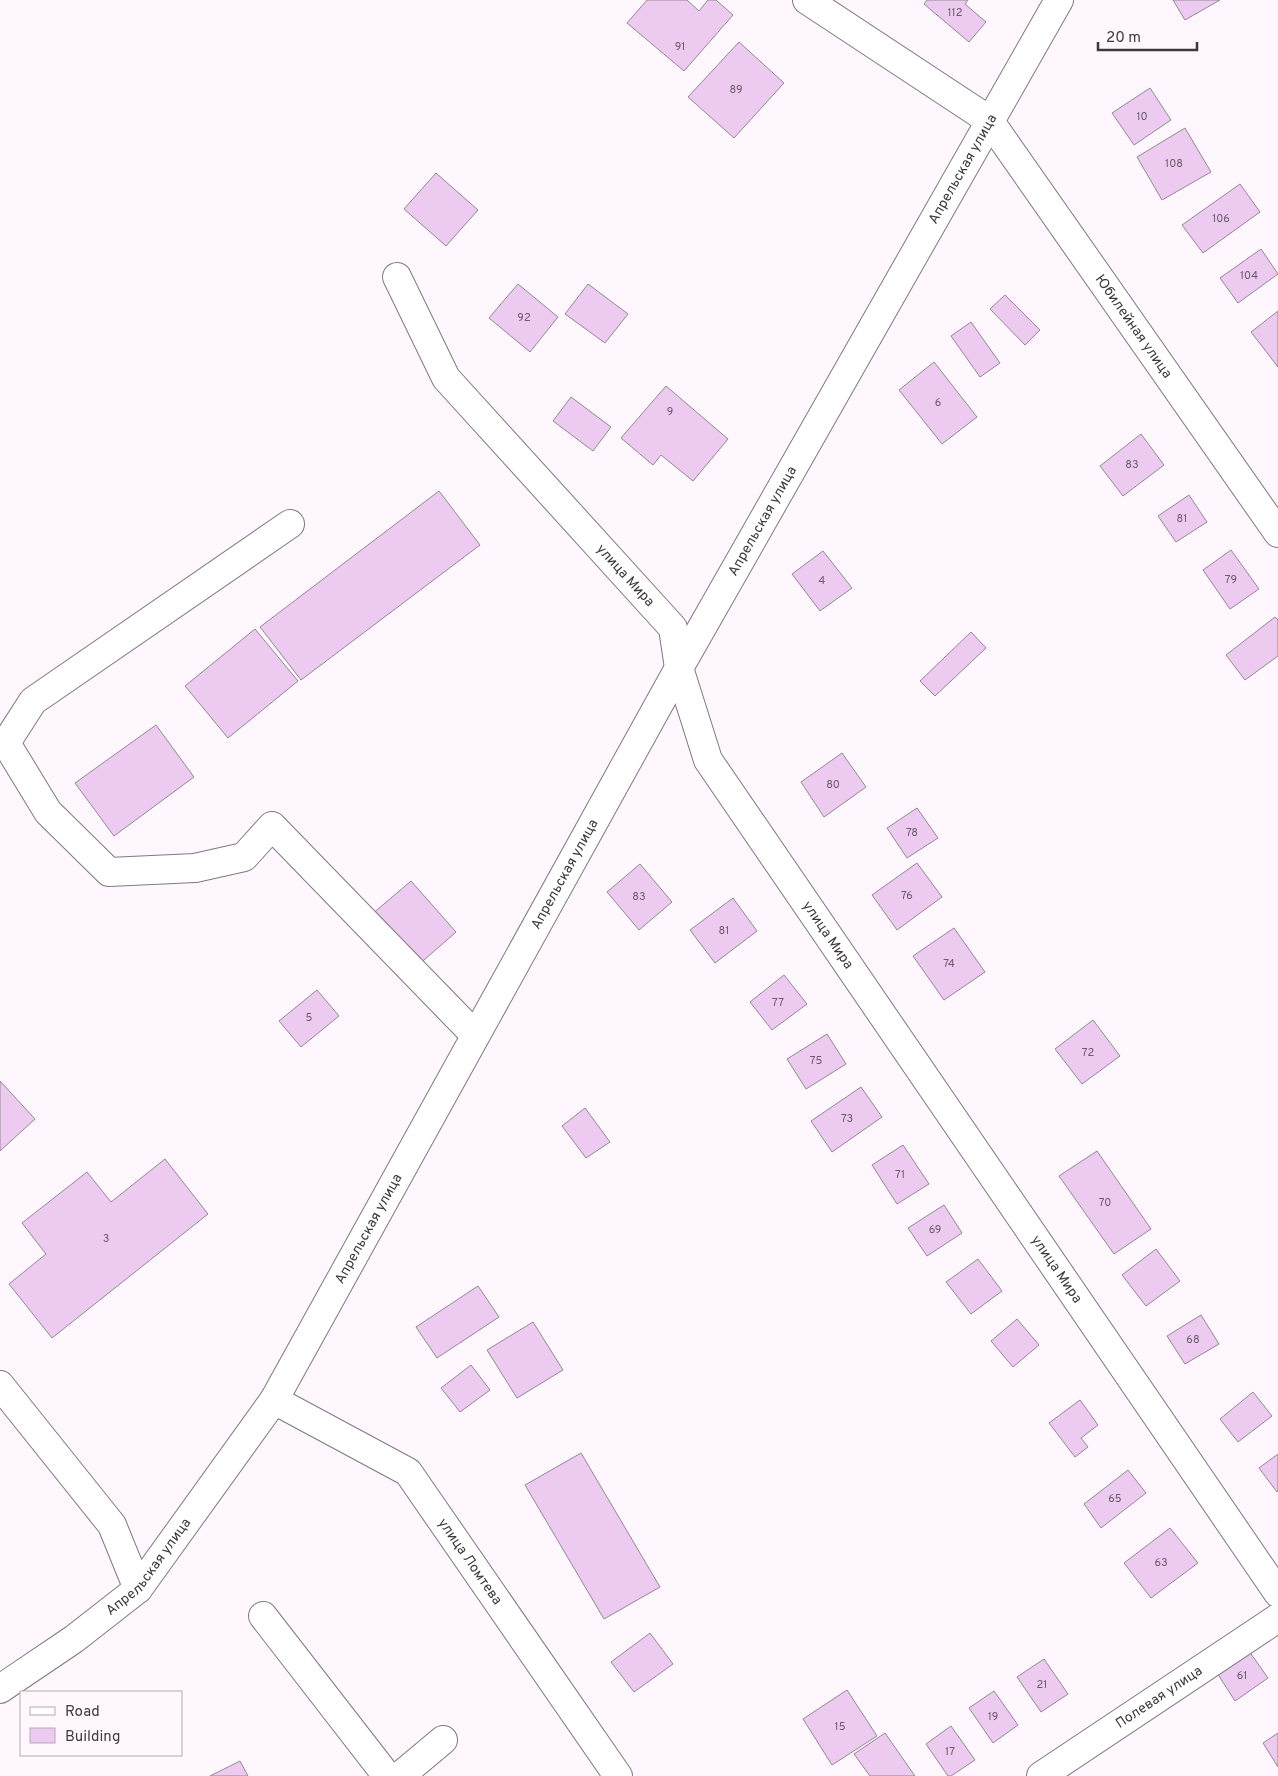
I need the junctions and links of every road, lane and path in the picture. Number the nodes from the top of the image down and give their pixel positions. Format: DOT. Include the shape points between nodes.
graph roads {
  1 [pos="807,0"];
  2 [pos="1058,0"];
  3 [pos="989,120"];
  4 [pos="397,277"];
  5 [pos="290,524"];
  6 [pos="1278,532"];
  7 [pos="679,668"];
  8 [pos="475,1035"];
  9 [pos="0,1385"];
  10 [pos="274,1400"];
  11 [pos="138,1589"];
  12 [pos="1278,1593"];
  13 [pos="262,1616"];
  14 [pos="1278,1618"];
  15 [pos="0,1689"];
  16 [pos="443,1740"];
  17 [pos="387,1776"];
  18 [pos="400,1776"];
  19 [pos="618,1776"];
  20 [pos="1041,1776"];
  1 -- 3 [label="street"];
  2 -- 3 [label="street, Апрельская улица"];
  3 -- 6 [label="street, Юбилейная улица"];
  3 -- 7 [label="street, Апрельская улица"];
  4 -- 7 [label="street, улица Мира" via="446,378 673,628"];
  5 -- 8 [label="street" via="33,701 6,743 48,812 109,872 195,868 244,857 272,826"];
  7 -- 8 [label="street, Апрельская улица"];
  7 -- 12 [label="street, улица Мира" via="708,760"];
  8 -- 10 [label="street, Апрельская улица"];
  9 -- 11 [label="street" via="112,1526"];
  10 -- 11 [label="street, Апрельская улица"];
  10 -- 19 [label="street, улица Ломтева" via="408,1472"];
  11 -- 15 [label="street, Апрельская улица" via="74,1639"];
  13 -- 17 [label="street"];
  14 -- 20 [label="street, Полевая улица"];
  16 -- 18 [label="street"];
}
